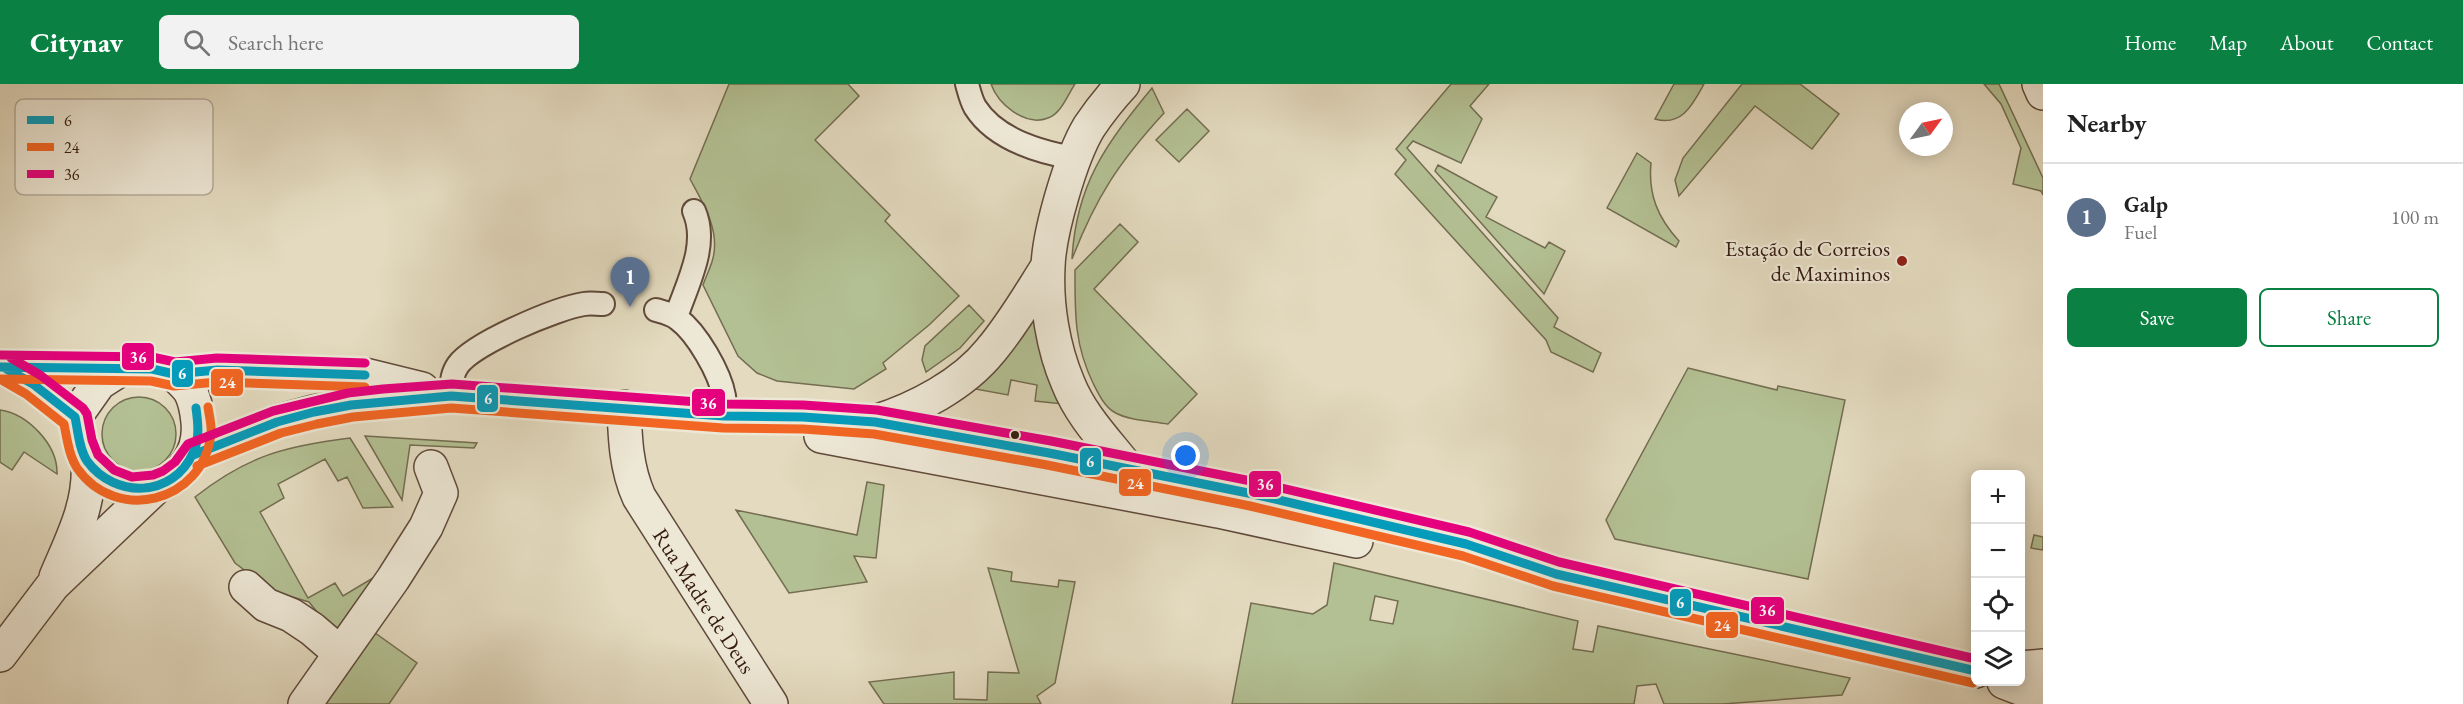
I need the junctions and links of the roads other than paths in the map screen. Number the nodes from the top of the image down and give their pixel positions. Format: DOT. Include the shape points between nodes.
graph roads {
  1 [pos="967,84"];
  2 [pos="1123,84"];
  3 [pos="2039,84"];
  4 [pos="2043,93"];
  5 [pos="1074,158"];
  6 [pos="694,212"];
  7 [pos="1048,266"];
  8 [pos="603,304"];
  9 [pos="3,368"];
  10 [pos="121,369"];
  11 [pos="174,374"];
  12 [pos="451,396"];
  13 [pos="624,407"];
  14 [pos="724,416"];
  15 [pos="75,417"];
  16 [pos="875,422"];
  17 [pos="194,455"];
  18 [pos="88,462"];
  19 [pos="431,467"];
  20 [pos="1128,469"];
  21 [pos="156,487"];
  22 [pos="1556,574"];
  23 [pos="53,585"];
  24 [pos="246,587"];
  25 [pos="340,653"];
  26 [pos="0,655"];
  27 [pos="2043,666"];
  28 [pos="2025,668"];
  29 [pos="1971,669"];
  30 [pos="2016,686"];
  31 [pos="2043,697"];
  32 [pos="305,704"];
  33 [pos="771,704"];
  1 -- 5 [label="lane" via="974,106 992,127 1043,153"];
  2 -- 5 [label="street" via="1089,127"];
  3 -- 4 [label="street"];
  5 -- 7 [label="street"];
  6 -- 14 [label="lane" via="701,231 697,255 666,313 689,329 699,343 724,396"];
  7 -- 16 [label="street" via="1011,324 970,372 903,413"];
  7 -- 20 [label="street" via="1055,344 1068,384 1086,417"];
  8 -- 12 [label="lane" via="584,304 550,313 470,354 452,376"];
  9 -- 10 [label="street"];
  9 -- 15 [label="street" via="33,384"];
  10 -- 11 [label="street"];
  10 -- 15 [label="street" via="99,383"];
  11 -- 12 [label="street" via="217,370 365,375"];
  11 -- 17 [label="street" via="190,392 197,411 199,434"];
  12 -- 13 [label="street"];
  12 -- 17 [label="street" via="314,412 277,422"];
  13 -- 14 [label="street"];
  13 -- 33 [label="street, Rua Madre de Deus" via="631,479 639,497"];
  14 -- 16 [label="street"];
  14 -- 22 [label="street" via="1462,562"];
  15 -- 18 [label="street"];
  16 -- 20 [label="street"];
  17 -- 21 [label="street" via="184,470"];
  18 -- 21 [label="street" via="107,480 130,489"];
  18 -- 23 [label="street" via="90,484 81,518"];
  19 -- 25 [label="street" via="441,493 426,527"];
  20 -- 22 [label="street" via="1466,544"];
  21 -- 23 [label="street"];
  22 -- 29 [label="street"];
  23 -- 26 [label="street"];
  24 -- 25 [label="street" via="267,605 312,629"];
  25 -- 32 [label="street"];
  27 -- 28 [label="street"];
  30 -- 31 [label="street"];
}
